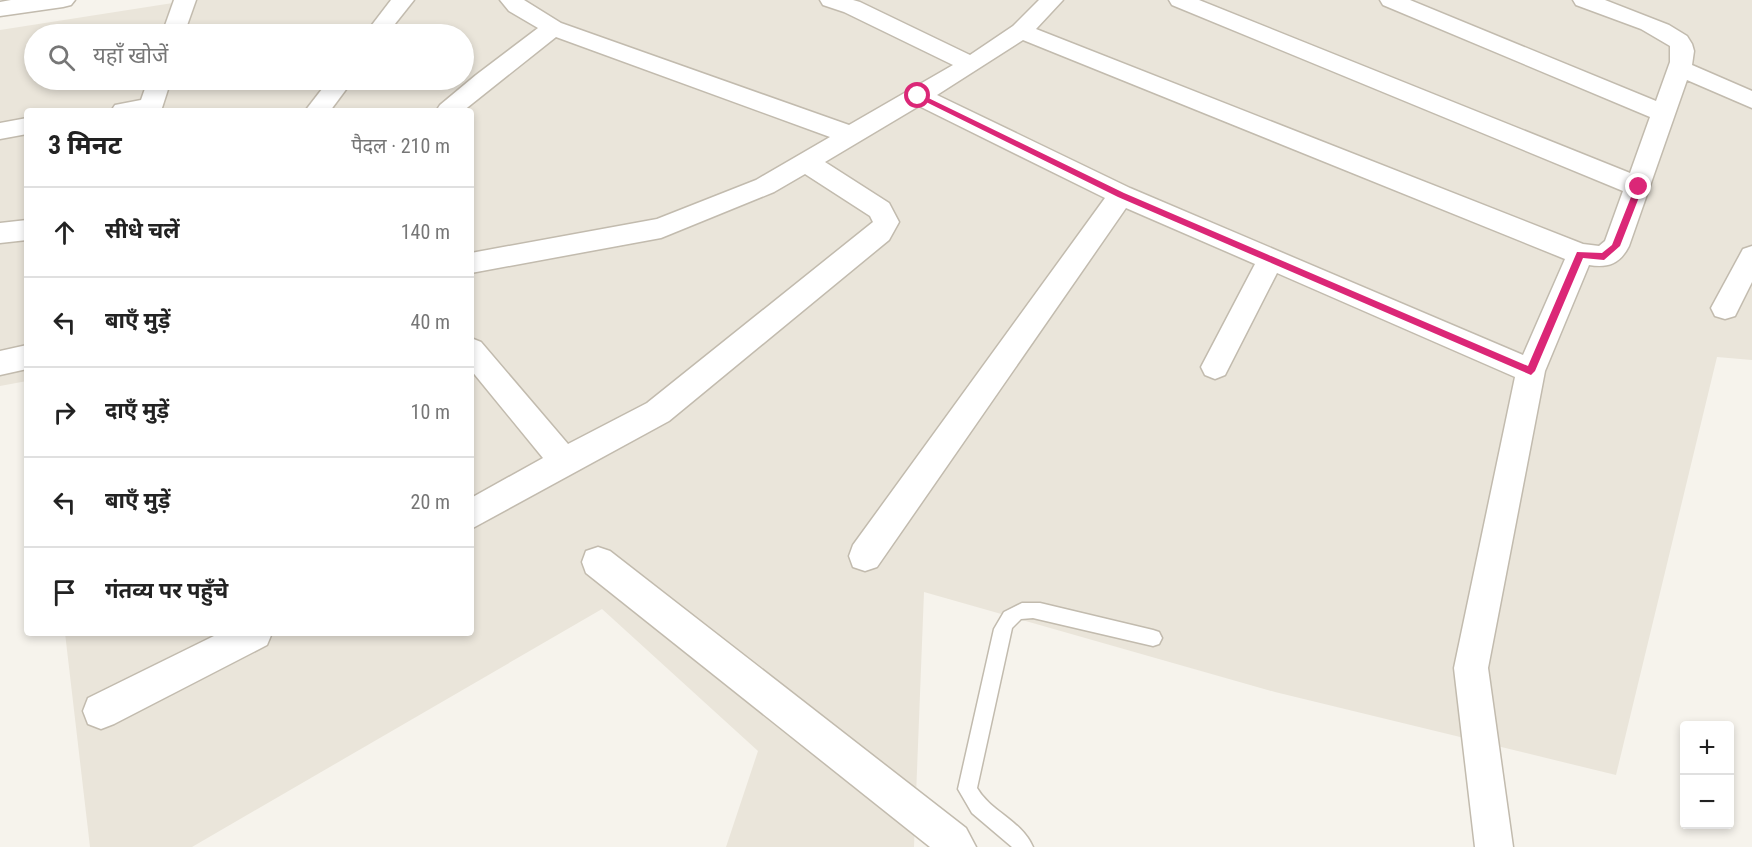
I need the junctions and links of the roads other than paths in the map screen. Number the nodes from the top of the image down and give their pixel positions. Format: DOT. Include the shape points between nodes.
graph roads {
  1 [pos="63,0"];
  2 [pos="185,0"];
  3 [pos="403,0"];
  4 [pos="511,0"];
  5 [pos="831,0"];
  6 [pos="1052,0"];
  7 [pos="1180,0"];
  8 [pos="1391,0"];
  9 [pos="1584,0"];
  10 [pos="0,9"];
  11 [pos="177,24"];
  12 [pos="384,24"];
  13 [pos="553,28"];
  14 [pos="1021,31"];
  15 [pos="971,65"];
  16 [pos="1680,68"];
  17 [pos="474,89"];
  18 [pos="156,90"];
  19 [pos="333,90"];
  20 [pos="472,90"];
  21 [pos="918,96"];
  22 [pos="1752,100"];
  23 [pos="149,108"];
  24 [pos="319,108"];
  25 [pos="451,108"];
  26 [pos="1665,114"];
  27 [pos="24,126"];
  28 [pos="0,130"];
  29 [pos="851,135"];
  30 [pos="806,162"];
  31 [pos="1639,187"];
  32 [pos="1121,195"];
  33 [pos="24,230"];
  34 [pos="0,233"];
  35 [pos="1580,254"];
  36 [pos="1752,256"];
  37 [pos="1271,259"];
  38 [pos="474,263"];
  39 [pos="1725,308"];
  40 [pos="24,358"];
  41 [pos="474,358"];
  42 [pos="0,363"];
  43 [pos="1215,368"];
  44 [pos="1531,371"];
  45 [pos="484,385"];
  46 [pos="564,461"];
  47 [pos="474,513"];
  48 [pos="865,556"];
  49 [pos="598,562"];
  50 [pos="249,636"];
  51 [pos="1153,638"];
  52 [pos="101,711"];
  53 [pos="957,847"];
  54 [pos="1023,847"];
  55 [pos="1494,847"];
  1 -- 10 [label="street"];
  2 -- 11 [label="street"];
  3 -- 12 [label="street"];
  4 -- 13 [label="street"];
  5 -- 15 [label="street"];
  6 -- 14 [label="street"];
  7 -- 31 [label="street"];
  8 -- 26 [label="street"];
  9 -- 16 [label="street" via="1680,42"];
  13 -- 17 [label="street"];
  13 -- 29 [label="street"];
  14 -- 15 [label="street"];
  14 -- 35 [label="street"];
  15 -- 21 [label="street"];
  16 -- 22 [label="street"];
  16 -- 26 [label="street"];
  18 -- 23 [label="street"];
  19 -- 24 [label="street"];
  20 -- 25 [label="street"];
  21 -- 29 [label="street"];
  21 -- 32 [label="street"];
  26 -- 31 [label="street"];
  27 -- 28 [label="street"];
  29 -- 30 [label="street"];
  30 -- 38 [label="street" via="765,186 661,228"];
  30 -- 46 [label="street" via="880,210 886,222 880,233 658,412"];
  31 -- 35 [label="street" via="1616,246 1604,257"];
  32 -- 37 [label="street"];
  32 -- 48 [label="street"];
  33 -- 34 [label="street"];
  35 -- 44 [label="street"];
  36 -- 39 [label="street"];
  37 -- 43 [label="street"];
  37 -- 44 [label="street"];
  40 -- 42 [label="street"];
  41 -- 45 [label="street"];
  44 -- 55 [label="street" via="1471,668"];
  45 -- 46 [label="street"];
  46 -- 47 [label="street"];
  49 -- 53 [label="street"];
  50 -- 52 [label="street"];
  51 -- 54 [label="lane" via="1040,611 1023,610 1010,616 1002,629 967,789 975,803 1010,828"];
}
